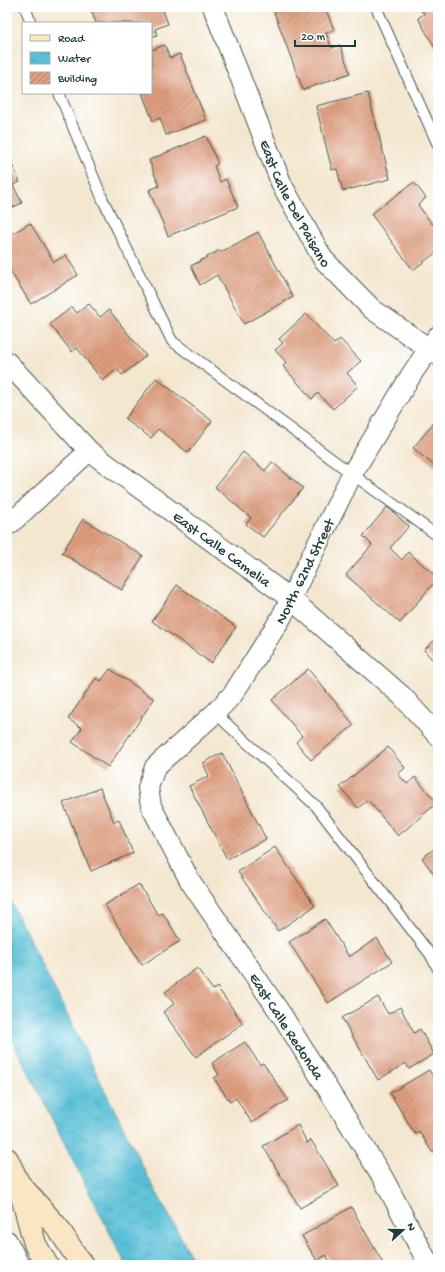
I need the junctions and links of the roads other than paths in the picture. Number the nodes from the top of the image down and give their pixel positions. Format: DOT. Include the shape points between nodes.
graph roads {
  1 [pos="25,7"];
  2 [pos="214,7"];
  3 [pos="376,7"];
  4 [pos="31,22"];
  5 [pos="59,94"];
  6 [pos="438,145"];
  7 [pos="435,346"];
  8 [pos="7,362"];
  9 [pos="89,451"];
  10 [pos="352,474"];
  11 [pos="10,524"];
  12 [pos="438,536"];
  13 [pos="291,599"];
  14 [pos="215,713"];
  15 [pos="438,736"];
  16 [pos="148,788"];
  17 [pos="438,969"];
  18 [pos="7,1159"];
  19 [pos="12,1185"];
  20 [pos="7,1241"];
  21 [pos="19,1265"];
  22 [pos="48,1265"];
  23 [pos="82,1265"];
  24 [pos="429,1265"];
  1 -- 4 [label="lane"];
  2 -- 7 [label="street, East Calle Del Paisano" via="282,185 323,259 372,309"];
  3 -- 6 [label="lane"];
  5 -- 10 [label="lane" via="103,200 172,342"];
  7 -- 10 [label="street, North 62nd Street" via="413,372"];
  8 -- 9 [label="street, East Calle Camelia"];
  9 -- 11 [label="street"];
  9 -- 13 [label="street, East Calle Camelia"];
  10 -- 12 [label="lane"];
  10 -- 13 [label="street, North 62nd Street"];
  13 -- 14 [label="street, North 62nd Street" via="233,694"];
  13 -- 15 [label="street, East Calle Camelia" via="402,696"];
  14 -- 16 [label="street, North 62nd Street" via="156,767"];
  14 -- 17 [label="lane" via="316,806 430,954"];
  16 -- 24 [label="street, East Calle Redonda" via="151,806 190,881 288,1024 383,1178"];
  18 -- 19 [label="main road"];
  19 -- 22 [label="main road" via="35,1244"];
  19 -- 23 [label="main road" via="58,1228"];
  20 -- 21 [label="street"];
}
